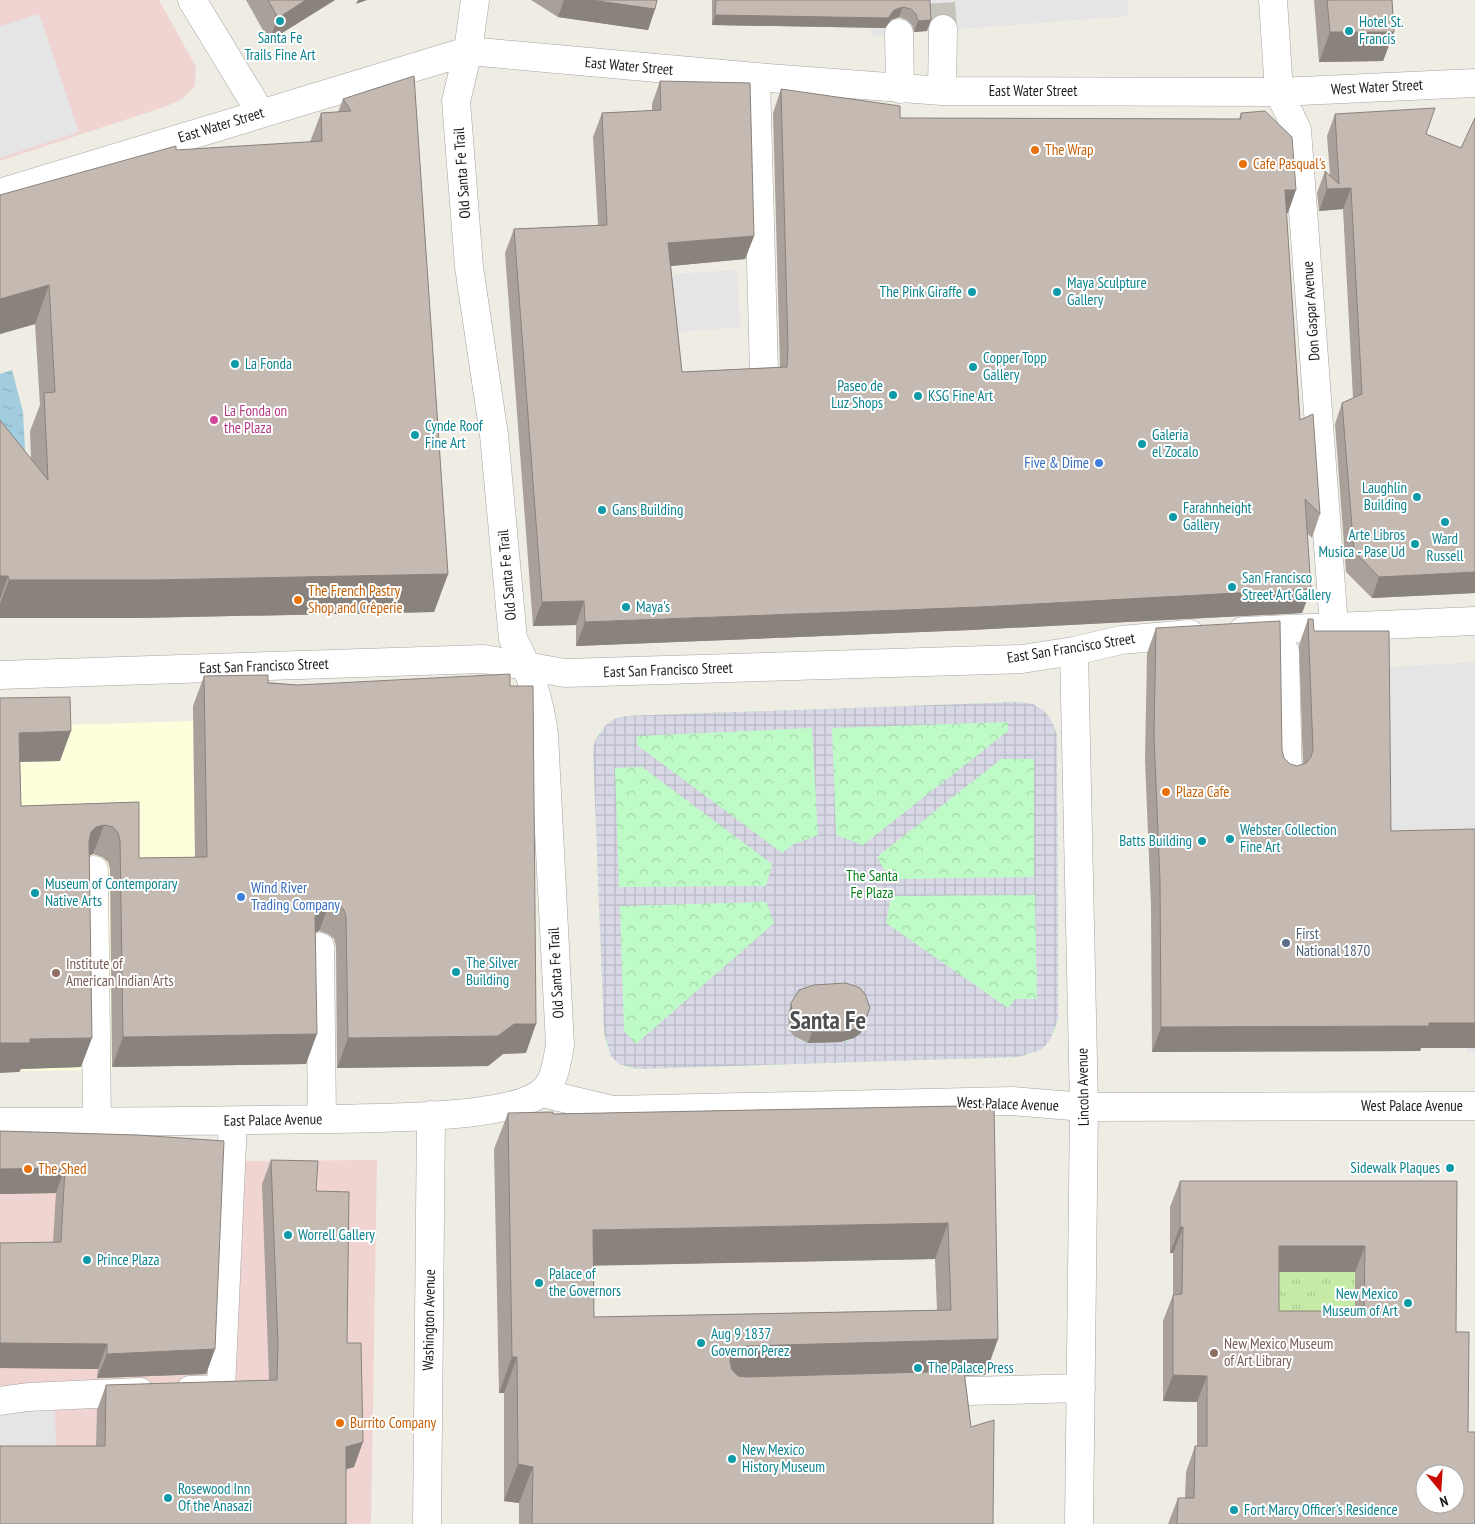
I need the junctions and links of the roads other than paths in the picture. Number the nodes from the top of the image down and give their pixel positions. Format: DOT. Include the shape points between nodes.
graph roads {
  1 [pos="192,0"];
  2 [pos="475,0"];
  3 [pos="1274,0"];
  4 [pos="943,29"];
  5 [pos="899,33"];
  6 [pos="468,51"];
  7 [pos="756,78"];
  8 [pos="1474,79"];
  9 [pos="900,89"];
  10 [pos="942,91"];
  11 [pos="1280,92"];
  12 [pos="260,112"];
  13 [pos="0,192"];
  14 [pos="764,372"];
  15 [pos="1475,621"];
  16 [pos="1334,626"];
  17 [pos="1074,651"];
  18 [pos="1285,652"];
  19 [pos="528,666"];
  20 [pos="0,675"];
  21 [pos="1288,775"];
  22 [pos="94,870"];
  23 [pos="320,947"];
  24 [pos="542,1093"];
  25 [pos="1475,1106"];
  26 [pos="1084,1107"];
  27 [pos="431,1116"];
  28 [pos="322,1119"];
  29 [pos="0,1122"];
  30 [pos="98,1122"];
  31 [pos="233,1122"];
  32 [pos="1081,1388"];
  33 [pos="900,1393"];
  34 [pos="0,1401"];
  35 [pos="427,1524"];
  36 [pos="1079,1524"];
  1 -- 12 [label="street"];
  2 -- 6 [label="street, Old Santa Fe Trail"];
  3 -- 11 [label="street, Don Gaspar Avenue"];
  4 -- 10 [label="street"];
  5 -- 9 [label="street"];
  6 -- 7 [label="street, East Water Street"];
  6 -- 12 [label="street, East Water Street"];
  6 -- 19 [label="street, Old Santa Fe Trail" via="456,101 469,267 494,435 512,640"];
  7 -- 9 [label="street, East Water Street"];
  7 -- 14 [label="street"];
  8 -- 11 [label="street, West Water Street"];
  9 -- 10 [label="street, East Water Street"];
  10 -- 11 [label="street, East Water Street"];
  11 -- 16 [label="street, Don Gaspar Avenue" via="1298,130"];
  12 -- 13 [label="street, East Water Street"];
  15 -- 16 [label="street, East San Francisco Street"];
  16 -- 17 [label="street, East San Francisco Street" via="1122,640"];
  17 -- 19 [label="street, East San Francisco Street" via="1022,659 574,673"];
  17 -- 26 [label="street, Lincoln Avenue"];
  18 -- 21 [label="street"];
  19 -- 20 [label="street, East San Francisco Street" via="484,659"];
  19 -- 24 [label="street, Old Santa Fe Trail" via="541,708 544,735 560,1045 552,1078"];
  22 -- 30 [label="street"];
  23 -- 28 [label="street"];
  24 -- 26 [label="street, West Palace Avenue" via="613,1110 1012,1100"];
  24 -- 27 [label="street, East Palace Avenue" via="523,1103"];
  25 -- 26 [label="street, West Palace Avenue"];
  26 -- 32 [label="street, Lincoln Avenue"];
  27 -- 28 [label="street, East Palace Avenue"];
  27 -- 35 [label="street, Washington Avenue"];
  28 -- 31 [label="street, East Palace Avenue"];
  29 -- 30 [label="street, East Palace Avenue"];
  30 -- 31 [label="street, East Palace Avenue"];
  31 -- 34 [label="street" via="221,1389"];
  32 -- 33 [label="street"];
  32 -- 36 [label="street, Lincoln Avenue"];
}
